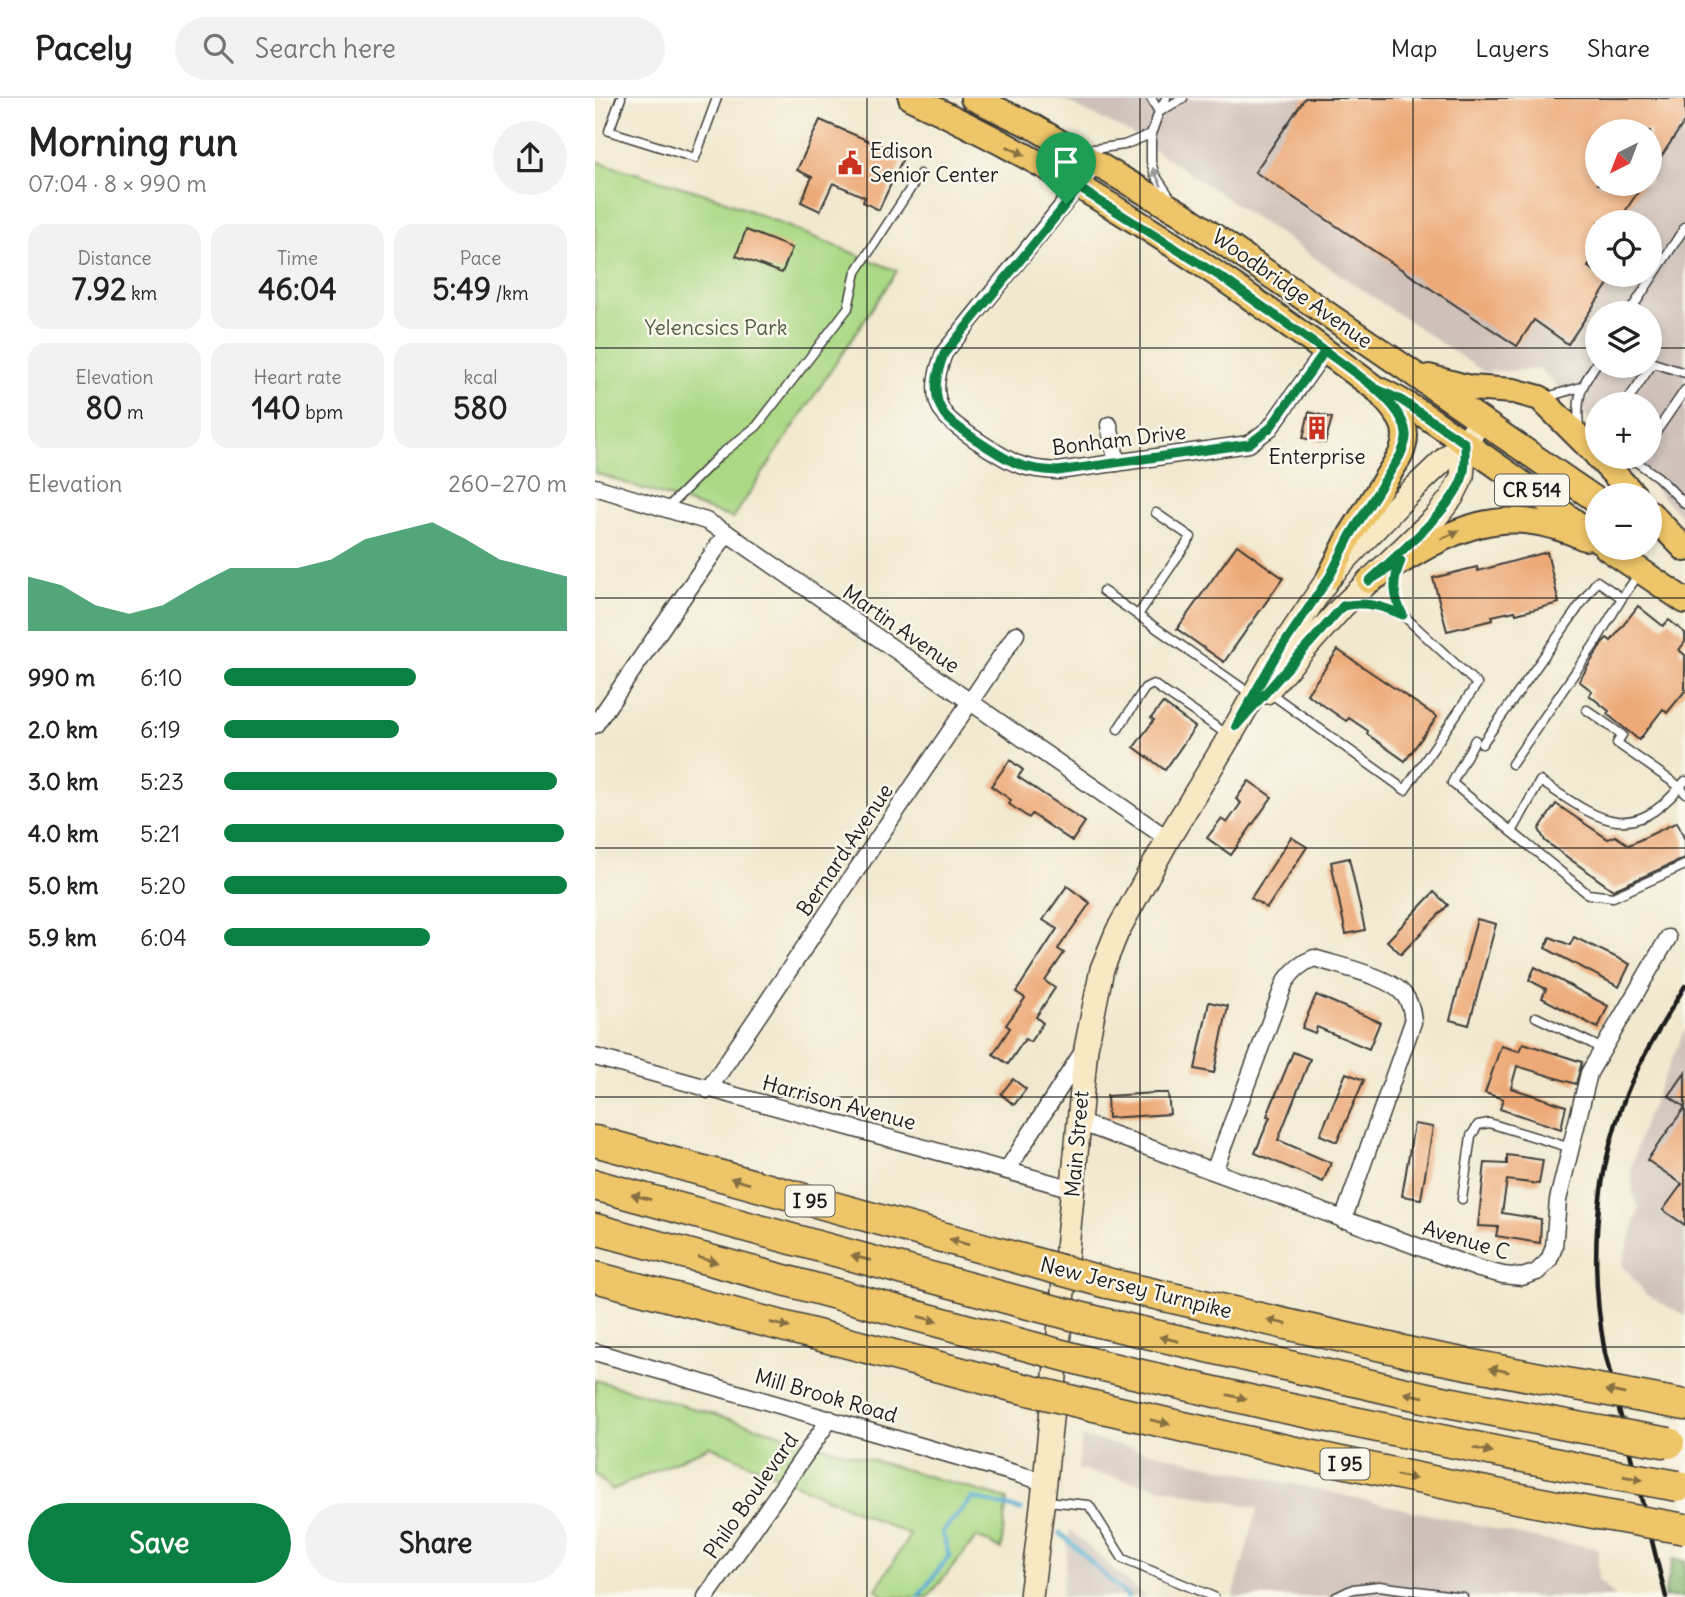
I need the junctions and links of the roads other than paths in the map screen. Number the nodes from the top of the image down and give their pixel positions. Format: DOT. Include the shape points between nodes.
graph roads {
  1 [pos="621,98"];
  2 [pos="717,98"];
  3 [pos="911,98"];
  4 [pos="973,98"];
  5 [pos="1151,98"];
  6 [pos="1166,98"];
  7 [pos="1183,98"];
  8 [pos="1159,112"];
  9 [pos="1151,134"];
  10 [pos="1075,151"];
  11 [pos="1097,164"];
  12 [pos="920,174"];
  13 [pos="1079,188"];
  14 [pos="1182,214"];
  15 [pos="1685,227"];
  16 [pos="1637,301"];
  17 [pos="1325,351"];
  18 [pos="1662,366"];
  19 [pos="1409,370"];
  20 [pos="1685,373"];
  21 [pos="1587,378"];
  22 [pos="1581,387"];
  23 [pos="1375,388"];
  24 [pos="1685,390"];
  25 [pos="1514,391"];
  26 [pos="1540,398"];
  27 [pos="1481,420"];
  28 [pos="1662,424"];
  29 [pos="1109,425"];
  30 [pos="1580,437"];
  31 [pos="1585,442"];
  32 [pos="1465,443"];
  33 [pos="1117,463"];
  34 [pos="1609,469"];
  35 [pos="1646,469"];
  36 [pos="1623,483"];
  37 [pos="595,487"];
  38 [pos="1585,492"];
  39 [pos="1685,504"];
  40 [pos="666,509"];
  41 [pos="1156,513"];
  42 [pos="1662,525"];
  43 [pos="1585,531"];
  44 [pos="727,533"];
  45 [pos="1585,537"];
  46 [pos="1662,546"];
  47 [pos="1685,549"];
  48 [pos="1625,560"];
  49 [pos="1685,560"];
  50 [pos="1401,561"];
  51 [pos="1641,571"];
  52 [pos="1330,576"];
  53 [pos="1369,581"];
  54 [pos="1103,591"];
  55 [pos="1622,598"];
  56 [pos="1685,601"];
  57 [pos="1343,606"];
  58 [pos="1138,615"];
  59 [pos="1403,615"];
  60 [pos="1016,634"];
  61 [pos="1260,694"];
  62 [pos="970,703"];
  63 [pos="1587,710"];
  64 [pos="595,725"];
  65 [pos="1118,729"];
  66 [pos="1233,731"];
  67 [pos="1512,764"];
  68 [pos="1683,787"];
  69 [pos="1512,832"];
  70 [pos="1168,839"];
  71 [pos="1685,865"];
  72 [pos="1668,938"];
  73 [pos="1536,1017"];
  74 [pos="1086,1048"];
  75 [pos="1602,1051"];
  76 [pos="595,1057"];
  77 [pos="708,1090"];
  78 [pos="1079,1122"];
  79 [pos="595,1141"];
  80 [pos="1571,1149"];
  81 [pos="1007,1170"];
  82 [pos="1214,1171"];
  83 [pos="595,1185"];
  84 [pos="1073,1189"];
  85 [pos="1462,1199"];
  86 [pos="1343,1220"];
  87 [pos="595,1229"];
  88 [pos="595,1277"];
  89 [pos="595,1352"];
  90 [pos="1674,1403"];
  91 [pos="830,1419"];
  92 [pos="1677,1444"];
  93 [pos="1682,1487"];
  94 [pos="1044,1492"];
  95 [pos="1685,1529"];
  96 [pos="1440,1596"];
  97 [pos="706,1597"];
  98 [pos="1031,1597"];
  99 [pos="1214,1597"];
  100 [pos="1336,1597"];
  101 [pos="1463,1597"];
  1 -- 2 [label="lane" via="609,131 695,158"];
  3 -- 13 [label="main road, Woodbridge Avenue / CR 514, one-way" via="1040,163"];
  4 -- 10 [label="main road, Woodbridge Avenue / CR 514"];
  5 -- 8 [label="lane"];
  6 -- 8 [label="lane"];
  7 -- 8 [label="lane"];
  8 -- 9 [label="lane"];
  9 -- 10 [label="lane" via="1124,145"];
  14 -- 9 [label="lane, one-way" via="1155,175"];
  10 -- 11 [label="main road, Woodbridge Avenue / CR 514"];
  11 -- 13 [label="street, Bonham Drive"];
  11 -- 14 [label="main road, Woodbridge Avenue / CR 514"];
  12 -- 40 [label="lane" via="856,272 848,308 757,426 720,455"];
  13 -- 17 [label="main road, Woodbridge Avenue / CR 514" via="1224,279"];
  13 -- 33 [label="street, Bonham Drive" via="944,354 936,374 938,400 943,413 957,426 1015,463 1058,471"];
  14 -- 19 [label="main road, Woodbridge Avenue / CR 514"];
  15 -- 16 [label="lane"];
  17 -- 23 [label="main road, Woodbridge Avenue / CR 514"];
  17 -- 33 [label="street, Bonham Drive" via="1270,428 1249,444"];
  18 -- 20 [label="lane"];
  19 -- 25 [label="main road" via="1470,388"];
  19 -- 27 [label="main road, Woodbridge Avenue / CR 514"];
  21 -- 22 [label="lane"];
  22 -- 26 [label="lane"];
  22 -- 30 [label="lane" via="1577,407"];
  23 -- 32 [label="main road, Woodbridge Avenue / CR 514"];
  23 -- 52 [label="main road" via="1398,414 1406,443"];
  24 -- 28 [label="lane"];
  25 -- 26 [label="main road"];
  25 -- 27 [label="main road"];
  26 -- 30 [label="main road"];
  27 -- 32 [label="main road, Main Street"];
  27 -- 38 [label="main road, Woodbridge Avenue / CR 514"];
  29 -- 33 [label="street"];
  30 -- 31 [label="main road"];
  32 -- 43 [label="main road, Woodbridge Avenue / CR 514"];
  32 -- 52 [label="main road, Main Street" via="1406,496"];
  32 -- 53 [label="main road, Main Street" via="1462,477 1452,497"];
  34 -- 36 [label="main road"];
  35 -- 39 [label="lane"];
  37 -- 40 [label="street, Martin Avenue"];
  40 -- 44 [label="street, Martin Avenue"];
  41 -- 58 [label="lane" via="1191,537"];
  42 -- 47 [label="main road"];
  44 -- 62 [label="street, Martin Avenue"];
  44 -- 64 [label="street"];
  50 -- 45 [label="main road, one-way" via="1465,528 1490,521 1541,522"];
  46 -- 49 [label="main road"];
  48 -- 51 [label="main road"];
  50 -- 53 [label="main road"];
  50 -- 59 [label="lane" via="1394,587"];
  51 -- 55 [label="lane"];
  51 -- 56 [label="main road"];
  52 -- 61 [label="main road, Main Street" via="1274,659"];
  53 -- 57 [label="main road, Main Street"];
  54 -- 58 [label="lane"];
  55 -- 67 [label="lane"];
  55 -- 69 [label="lane" via="1597,581 1452,783"];
  57 -- 59 [label="lane" via="1370,604"];
  57 -- 61 [label="main road, Main Street"];
  58 -- 61 [label="lane"];
  59 -- 61 [label="lane" via="1477,684 1405,790"];
  60 -- 62 [label="street, Bernard Avenue"];
  61 -- 66 [label="main road, Main Street"];
  62 -- 70 [label="street, Martin Avenue"];
  62 -- 77 [label="street, Bernard Avenue"];
  63 -- 68 [label="lane" via="1622,735 1616,743"];
  65 -- 66 [label="lane" via="1145,688 1153,684"];
  66 -- 70 [label="main road, Main Street"];
  68 -- 69 [label="lane" via="1651,814 1618,822 1604,820 1540,780"];
  69 -- 71 [label="lane" via="1588,894 1613,897"];
  70 -- 74 [label="main road, Main Street" via="1102,969"];
  72 -- 75 [label="street, Avenue C"];
  73 -- 75 [label="lane"];
  74 -- 78 [label="main road, Main Street"];
  74 -- 81 [label="street"];
  75 -- 80 [label="street, Avenue C" via="1588,1073"];
  76 -- 77 [label="street, Harrison Avenue"];
  77 -- 81 [label="street, Harrison Avenue"];
  78 -- 82 [label="street, Avenue C"];
  78 -- 84 [label="main road, Main Street"];
  90 -- 79 [label="highway, New Jersey Turnpike / I 95, one-way, bridge" via="1421,1355 1107,1283"];
  80 -- 85 [label="lane" via="1489,1123 1478,1125 1471,1136"];
  80 -- 86 [label="street, Avenue C" via="1554,1247 1537,1272 1522,1277 1503,1275"];
  81 -- 84 [label="street, Harrison Avenue"];
  82 -- 86 [label="street, Avenue C"];
  82 -- 86 [label="street" via="1290,974 1314,958 1389,983 1404,994 1413,1022"];
  92 -- 83 [label="highway, New Jersey Turnpike / I 95, one-way, bridge" via="1432,1399 1103,1323"];
  84 -- 94 [label="main road, Main Street"];
  87 -- 93 [label="highway, I 95, one-way, bridge" via="1017,1343 1271,1405"];
  88 -- 95 [label="highway, I 95, one-way, bridge" via="1268,1448"];
  89 -- 91 [label="street, Mill Brook Road"];
  91 -- 94 [label="street, Mill Brook Road"];
  91 -- 97 [label="street, Philo Boulevard"];
  94 -- 98 [label="main road, Main Street"];
  94 -- 99 [label="lane" via="1089,1506 1123,1559"];
  96 -- 100 [label="lane" via="1367,1586"];
  96 -- 101 [label="lane"];
}
